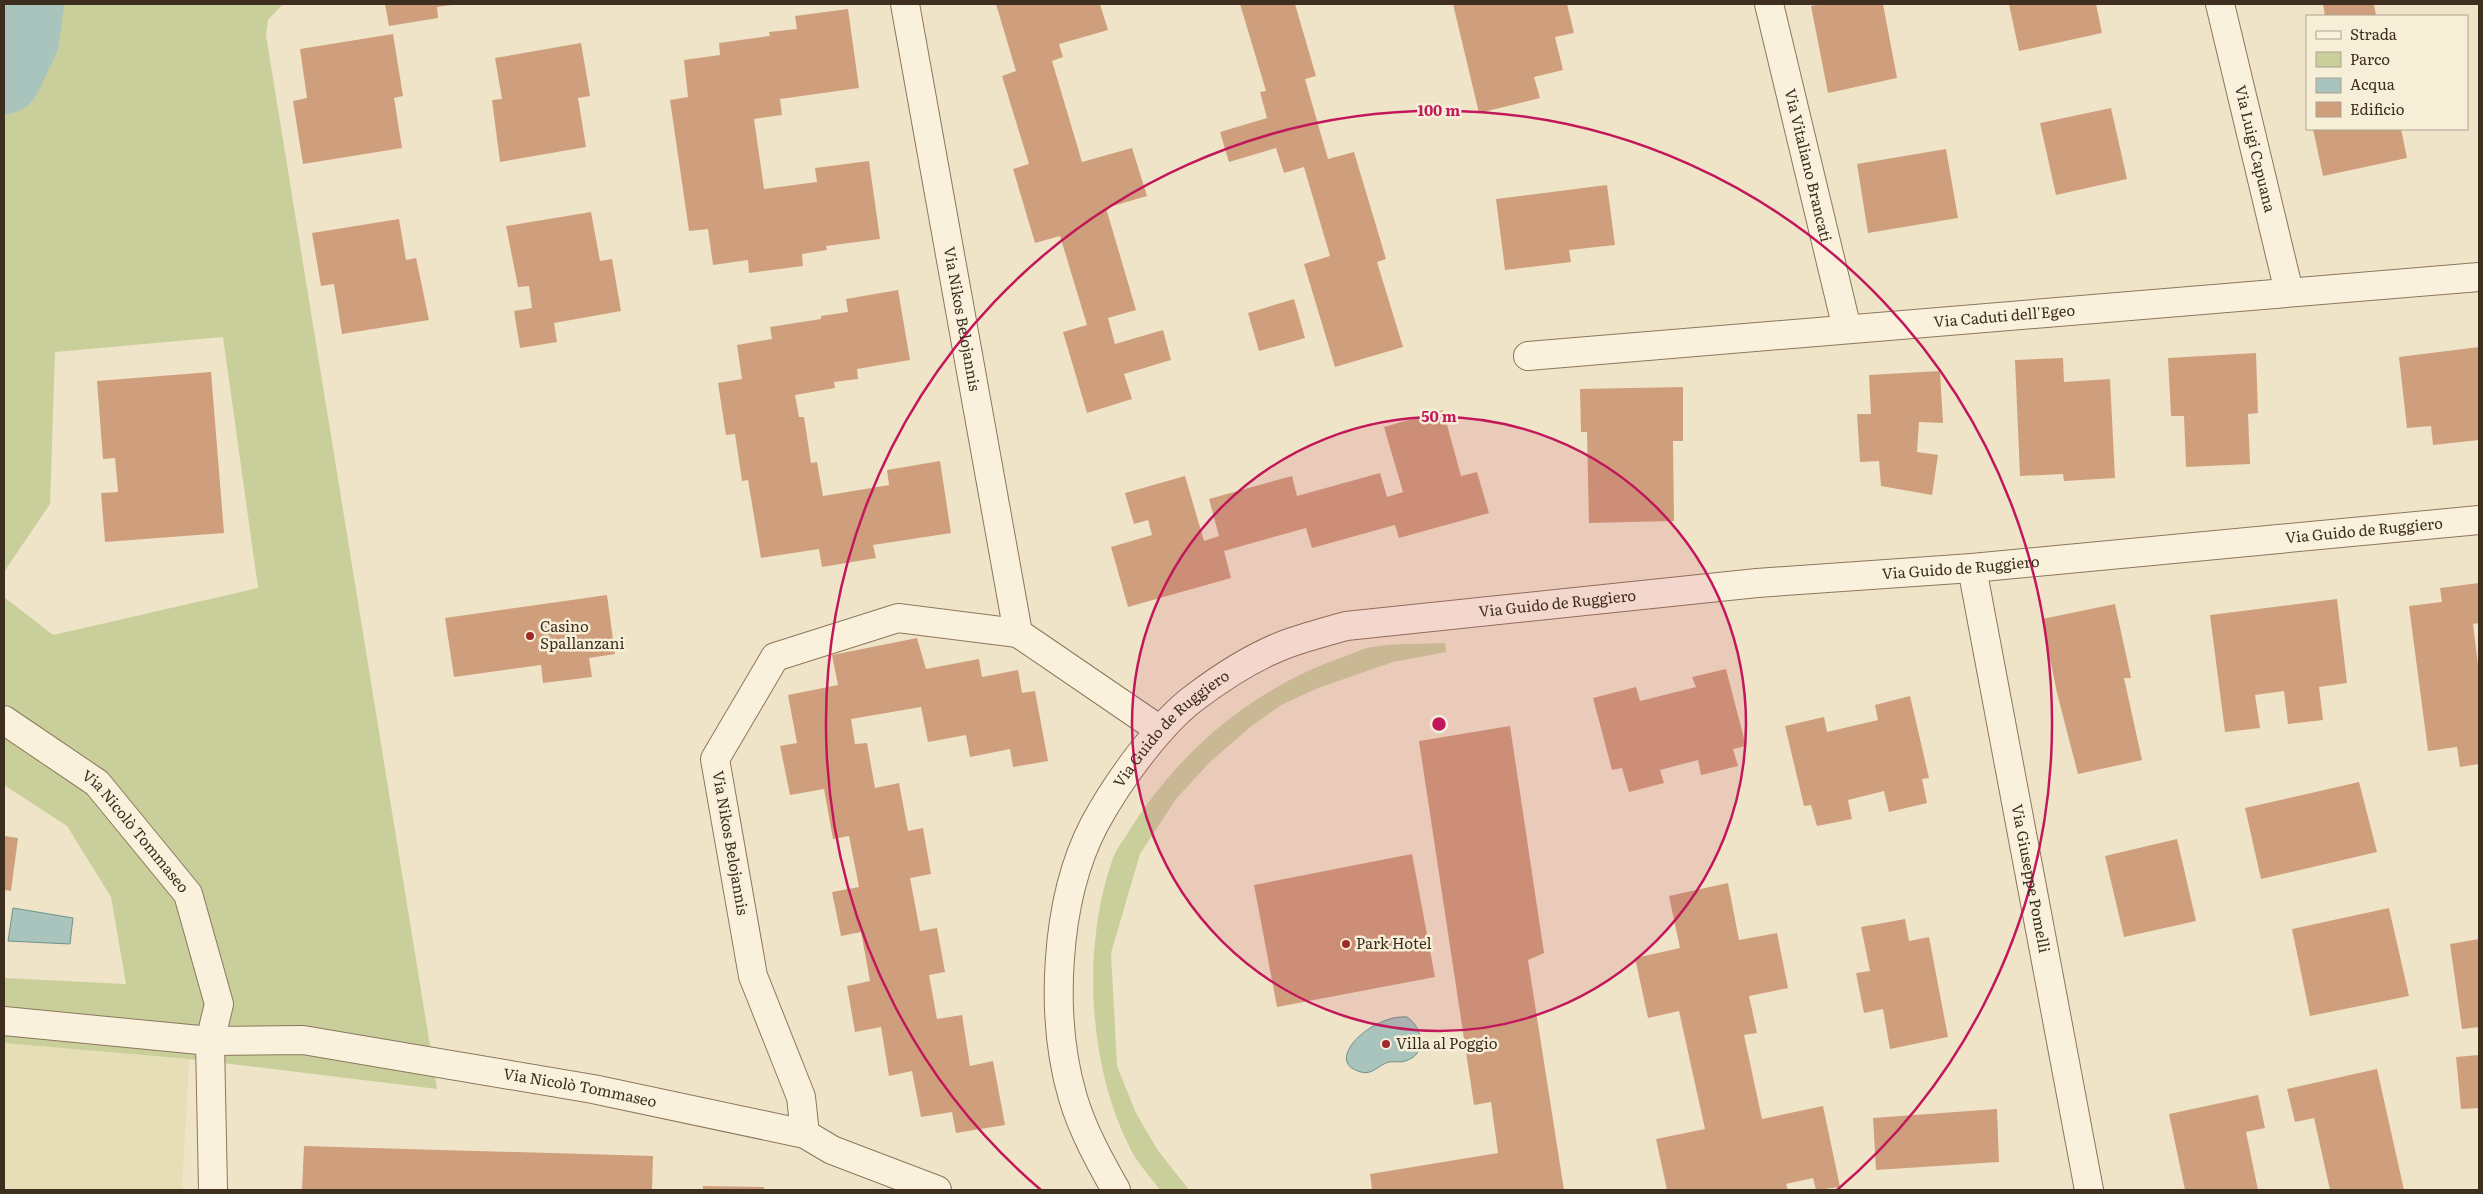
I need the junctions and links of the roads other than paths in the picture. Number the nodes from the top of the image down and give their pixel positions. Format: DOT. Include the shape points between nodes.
graph roads {
  1 [pos="904,4"];
  2 [pos="1769,4"];
  3 [pos="2220,4"];
  4 [pos="2479,277"];
  5 [pos="2289,292"];
  6 [pos="1846,328"];
  7 [pos="1528,356"];
  8 [pos="2479,520"];
  9 [pos="1972,568"];
  10 [pos="1018,633"];
  11 [pos="4,720"];
  12 [pos="1160,730"];
  13 [pos="4,1021"];
  14 [pos="210,1041"];
  15 [pos="805,1134"];
  16 [pos="213,1190"];
  17 [pos="937,1190"];
  18 [pos="1116,1190"];
  19 [pos="2090,1190"];
  1 -- 10 [label="street, Via Nikos Belojannis"];
  2 -- 6 [label="street, Via Vitaliano Brancati"];
  3 -- 5 [label="street, Via Luigi Capuana"];
  4 -- 5 [label="street, Via Caduti dell'Egeo"];
  5 -- 6 [label="street, Via Caduti dell'Egeo"];
  6 -- 7 [label="street, Via Caduti dell'Egeo"];
  8 -- 9 [label="street, Via Guido de Ruggiero"];
  9 -- 12 [label="street, Via Guido de Ruggiero" via="1757,583 1346,626 1291,642 1235,670 1192,699"];
  9 -- 19 [label="street, Via Giuseppe Pomelli"];
  10 -- 12 [label="street, Via Nikos Belojannis"];
  10 -- 15 [label="street, Via Nikos Belojannis" via="898,618 775,658 715,759 753,976 801,1097"];
  11 -- 14 [label="street, Via Nicolò Tommaseo" via="97,783 188,894 220,1004"];
  12 -- 18 [label="street, Via Guido de Ruggiero" via="1123,776 1094,826 1073,879 1058,983 1059,1029 1073,1098 1090,1145"];
  13 -- 14 [label="street, Via Nicolò Tommaseo"];
  14 -- 15 [label="street, Via Nicolò Tommaseo" via="303,1040 593,1089"];
  14 -- 16 [label="street"];
  15 -- 17 [label="street, Via Nicolò Tommaseo" via="832,1150"];
}
